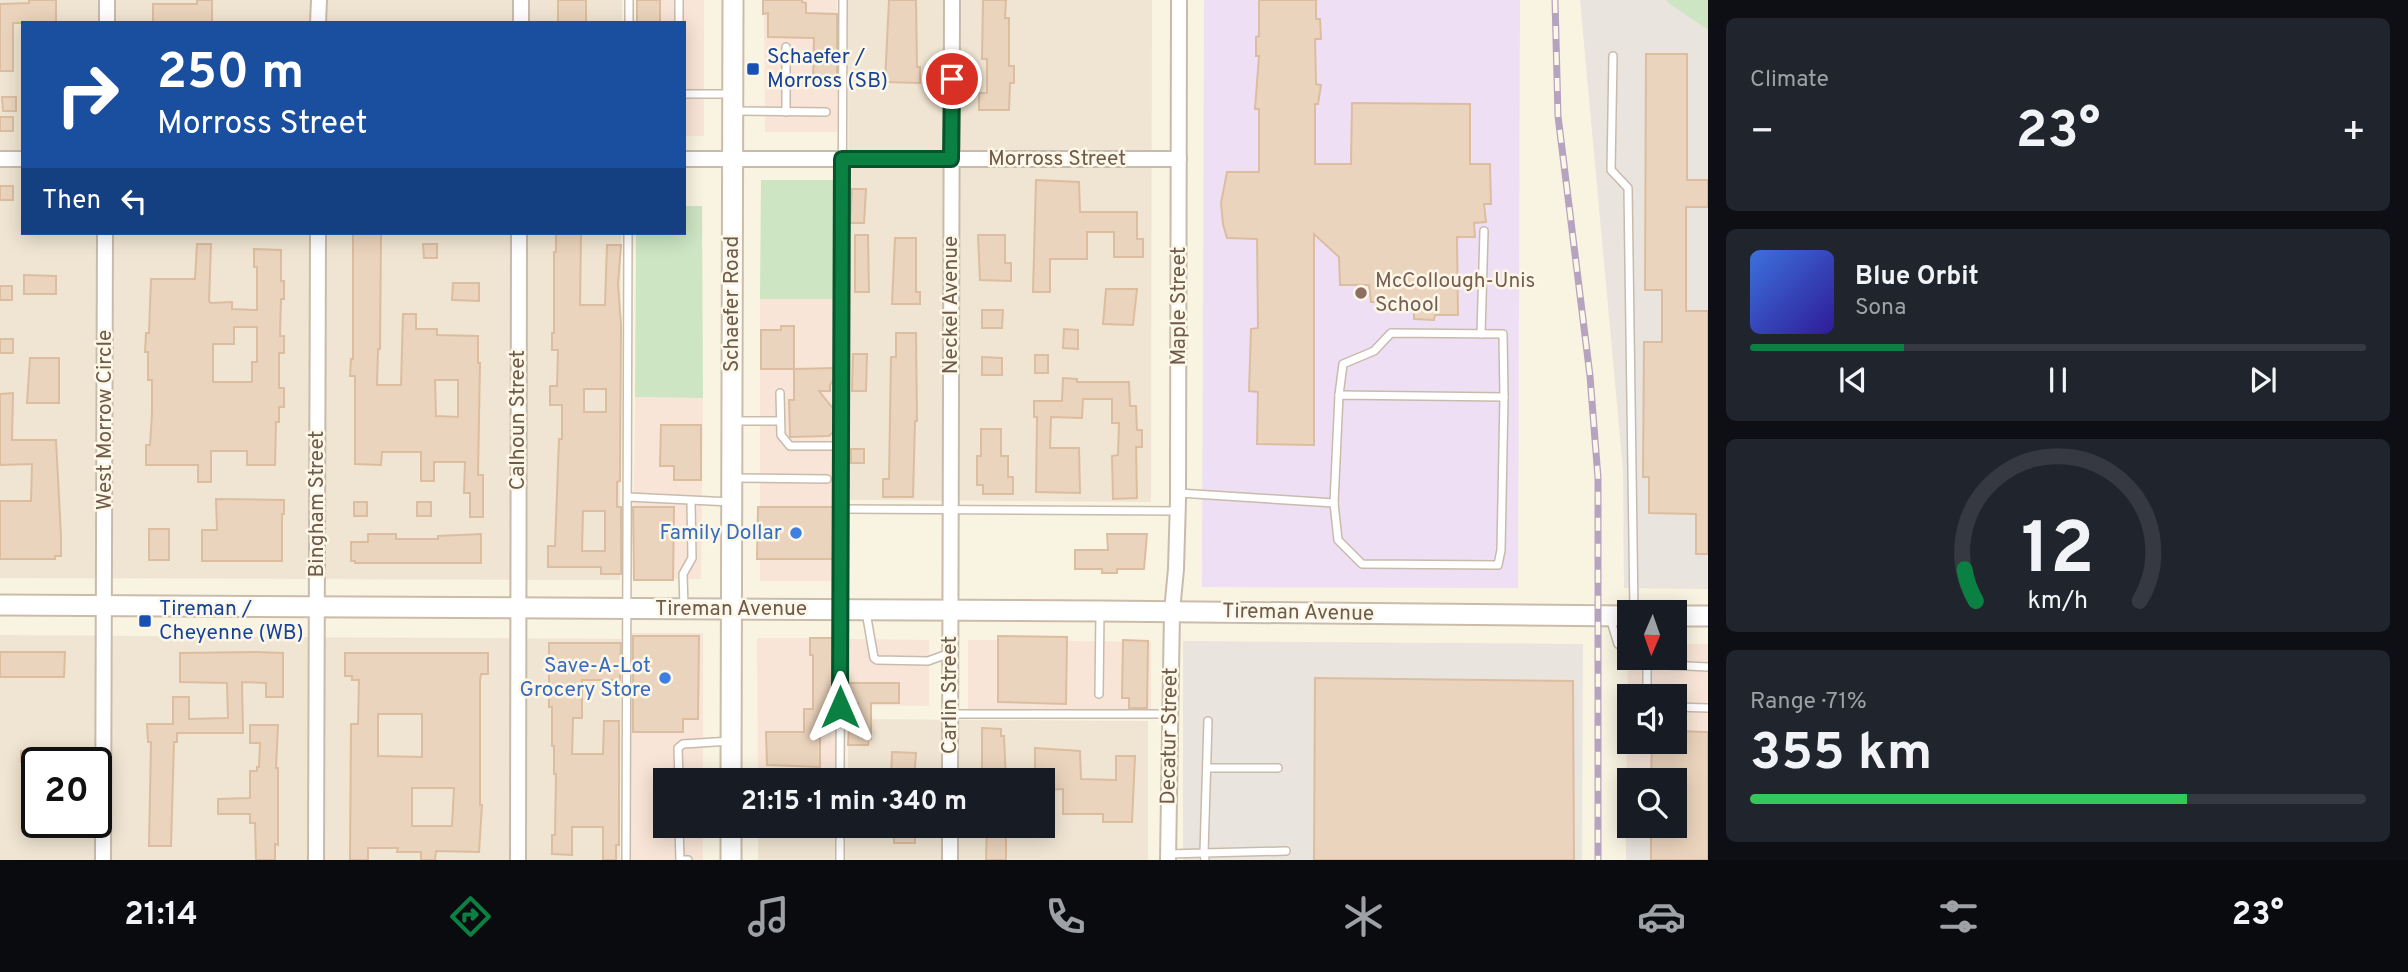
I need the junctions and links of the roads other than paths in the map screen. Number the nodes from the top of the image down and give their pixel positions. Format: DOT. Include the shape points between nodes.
graph roads {
  1 [pos="107,0"];
  2 [pos="318,0"];
  3 [pos="521,0"];
  4 [pos="629,0"];
  5 [pos="679,0"];
  6 [pos="733,0"];
  7 [pos="843,0"];
  8 [pos="952,0"];
  9 [pos="1179,0"];
  10 [pos="107,21"];
  11 [pos="318,21"];
  12 [pos="521,21"];
  13 [pos="629,21"];
  14 [pos="679,21"];
  15 [pos="786,47"];
  16 [pos="1614,56"];
  17 [pos="686,94"];
  18 [pos="733,102"];
  19 [pos="786,112"];
  20 [pos="826,112"];
  21 [pos="0,159"];
  22 [pos="21,159"];
  23 [pos="686,159"];
  24 [pos="733,159"];
  25 [pos="842,159"];
  26 [pos="951,159"];
  27 [pos="1179,159"];
  28 [pos="1484,231"];
  29 [pos="105,235"];
  30 [pos="318,235"];
  31 [pos="519,235"];
  32 [pos="628,235"];
  33 [pos="1482,334"];
  34 [pos="780,393"];
  35 [pos="1339,395"];
  36 [pos="1504,397"];
  37 [pos="732,421"];
  38 [pos="780,421"];
  39 [pos="842,446"];
  40 [pos="732,478"];
  41 [pos="827,479"];
  42 [pos="1178,493"];
  43 [pos="628,497"];
  44 [pos="691,502"];
  45 [pos="732,502"];
  46 [pos="1334,503"];
  47 [pos="841,509"];
  48 [pos="951,510"];
  49 [pos="1178,511"];
  50 [pos="1634,600"];
  51 [pos="0,605"];
  52 [pos="104,606"];
  53 [pos="317,607"];
  54 [pos="518,608"];
  55 [pos="628,608"];
  56 [pos="684,608"];
  57 [pos="732,609"];
  58 [pos="841,609"];
  59 [pos="866,610"];
  60 [pos="950,610"];
  61 [pos="1100,611"];
  62 [pos="1172,611"];
  63 [pos="1617,616"];
  64 [pos="1687,616"];
  65 [pos="1708,616"];
  66 [pos="950,653"];
  67 [pos="1687,666"];
  68 [pos="1708,667"];
  69 [pos="1100,694"];
  70 [pos="1687,707"];
  71 [pos="1708,708"];
  72 [pos="950,714"];
  73 [pos="1170,714"];
  74 [pos="1208,721"];
  75 [pos="731,741"];
  76 [pos="679,768"];
  77 [pos="731,768"];
  78 [pos="840,768"];
  79 [pos="950,768"];
  80 [pos="1207,768"];
  81 [pos="1278,768"];
  82 [pos="679,838"];
  83 [pos="731,838"];
  84 [pos="840,838"];
  85 [pos="950,838"];
  86 [pos="1286,851"];
  87 [pos="1205,856"];
  88 [pos="1168,857"];
  89 [pos="103,860"];
  90 [pos="316,860"];
  91 [pos="518,860"];
  92 [pos="626,860"];
  93 [pos="680,860"];
  94 [pos="688,860"];
  95 [pos="731,860"];
  96 [pos="839,860"];
  97 [pos="950,860"];
  1 -- 10 [label="street"];
  2 -- 11 [label="street"];
  3 -- 12 [label="street"];
  4 -- 13 [label="lane"];
  5 -- 14 [label="lane"];
  6 -- 18 [label="street, Schaefer Road"];
  7 -- 25 [label="lane"];
  8 -- 26 [label="street, Neckel Avenue"];
  9 -- 27 [label="street, Maple Street"];
  15 -- 19 [label="lane"];
  16 -- 50 [label="lane" via="1611,170 1628,188"];
  17 -- 18 [label="lane"];
  18 -- 19 [label="lane"];
  18 -- 24 [label="street, Schaefer Road"];
  19 -- 20 [label="lane"];
  21 -- 22 [label="street"];
  23 -- 24 [label="street, Morross Street"];
  24 -- 25 [label="street, Morross Street"];
  24 -- 37 [label="street, Schaefer Road"];
  25 -- 26 [label="street, Morross Street"];
  25 -- 39 [label="lane"];
  26 -- 27 [label="street, Morross Street"];
  26 -- 48 [label="street, Neckel Avenue"];
  27 -- 42 [label="street, Maple Street"];
  28 -- 33 [label="lane"];
  29 -- 52 [label="street, West Morrow Circle"];
  30 -- 53 [label="street, Bingham Street"];
  31 -- 54 [label="street, Calhoun Street"];
  32 -- 43 [label="lane"];
  33 -- 35 [label="lane" via="1391,333 1374,351 1343,364"];
  33 -- 36 [label="lane" via="1503,334"];
  34 -- 38 [label="lane"];
  35 -- 36 [label="lane"];
  35 -- 46 [label="lane"];
  36 -- 46 [label="lane" via="1498,565 1362,564 1338,540"];
  37 -- 38 [label="lane"];
  37 -- 40 [label="street, Schaefer Road"];
  38 -- 39 [label="lane" via="781,435 790,446"];
  39 -- 47 [label="lane"];
  40 -- 41 [label="lane"];
  40 -- 45 [label="street, Schaefer Road"];
  42 -- 46 [label="lane"];
  42 -- 49 [label="street, Maple Street"];
  43 -- 44 [label="lane"];
  43 -- 55 [label="lane"];
  44 -- 45 [label="lane"];
  44 -- 56 [label="lane" via="692,558 683,574"];
  45 -- 57 [label="street, Schaefer Road"];
  47 -- 48 [label="lane"];
  47 -- 58 [label="lane"];
  48 -- 49 [label="lane"];
  48 -- 60 [label="street, Neckel Avenue"];
  49 -- 62 [label="street, Maple Street"];
  51 -- 52 [label="street, Tireman Avenue"];
  52 -- 53 [label="street, Tireman Avenue"];
  52 -- 89 [label="street, West Morrow Circle"];
  53 -- 54 [label="street, Tireman Avenue"];
  53 -- 90 [label="street, Bingham Street"];
  54 -- 55 [label="street, Tireman Avenue"];
  54 -- 91 [label="street, Calhoun Street"];
  55 -- 56 [label="street, Tireman Avenue"];
  55 -- 92 [label="lane"];
  56 -- 57 [label="street, Tireman Avenue"];
  57 -- 58 [label="street, Tireman Avenue"];
  57 -- 75 [label="street, Schaefer Road"];
  58 -- 59 [label="street, Tireman Avenue"];
  58 -- 78 [label="lane"];
  59 -- 60 [label="street, Tireman Avenue"];
  59 -- 66 [label="lane" via="877,660 928,661"];
  60 -- 61 [label="street, Tireman Avenue"];
  60 -- 66 [label="street, Carlin Street"];
  61 -- 62 [label="street, Tireman Avenue"];
  61 -- 69 [label="lane"];
  62 -- 63 [label="street, Tireman Avenue"];
  62 -- 73 [label="street, Decatur Street"];
  64 -- 65 [label="street"];
  66 -- 72 [label="street, Carlin Street"];
  67 -- 68 [label="lane"];
  70 -- 71 [label="lane"];
  72 -- 73 [label="lane"];
  72 -- 79 [label="street, Carlin Street"];
  73 -- 88 [label="street, Decatur Street"];
  74 -- 80 [label="lane"];
  75 -- 76 [label="lane" via="683,744 678,748"];
  75 -- 77 [label="street, Schaefer Road"];
  80 -- 81 [label="lane"];
  80 -- 87 [label="lane"];
  82 -- 93 [label="lane"];
  83 -- 95 [label="street"];
  84 -- 96 [label="lane"];
  85 -- 97 [label="street"];
  86 -- 87 [label="lane"];
  87 -- 88 [label="lane"];
  93 -- 94 [label="lane"];
}
